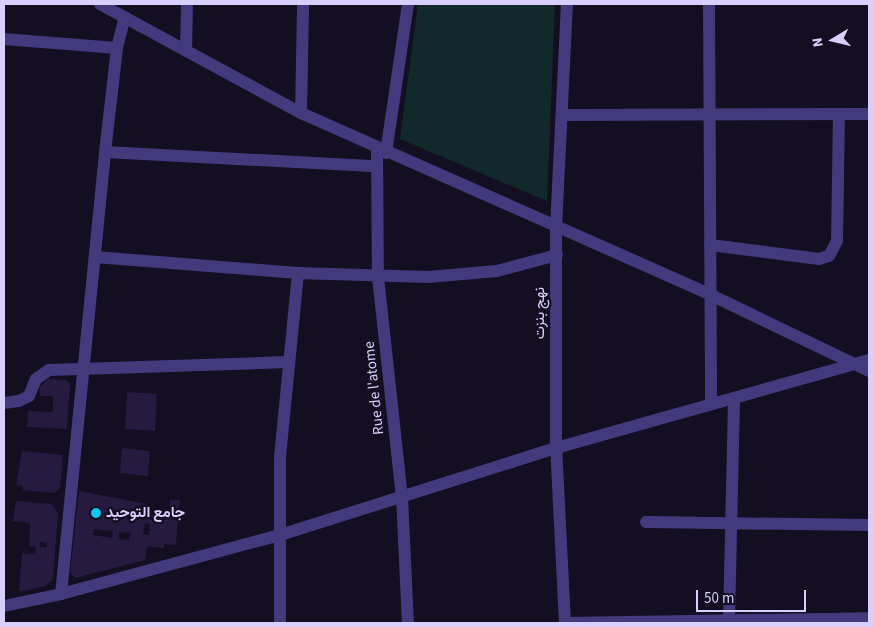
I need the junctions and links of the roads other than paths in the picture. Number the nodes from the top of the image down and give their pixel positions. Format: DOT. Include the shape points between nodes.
graph roads {
  1 [pos="100,4"];
  2 [pos="187,4"];
  3 [pos="303,4"];
  4 [pos="408,4"];
  5 [pos="568,4"];
  6 [pos="709,4"];
  7 [pos="125,18"];
  8 [pos="4,39"];
  9 [pos="117,48"];
  10 [pos="186,51"];
  11 [pos="301,113"];
  12 [pos="710,114"];
  13 [pos="869,114"];
  14 [pos="562,115"];
  15 [pos="839,115"];
  16 [pos="382,151"];
  17 [pos="104,152"];
  18 [pos="376,166"];
  19 [pos="556,228"];
  20 [pos="710,245"];
  21 [pos="557,255"];
  22 [pos="95,257"];
  23 [pos="298,273"];
  24 [pos="378,277"];
  25 [pos="711,295"];
  26 [pos="869,360"];
  27 [pos="288,362"];
  28 [pos="854,364"];
  29 [pos="84,367"];
  30 [pos="869,371"];
  31 [pos="734,398"];
  32 [pos="4,403"];
  33 [pos="711,404"];
  34 [pos="556,448"];
  35 [pos="402,497"];
  36 [pos="646,522"];
  37 [pos="734,522"];
  38 [pos="869,525"];
  39 [pos="280,535"];
  40 [pos="61,594"];
  41 [pos="4,606"];
  42 [pos="869,618"];
  43 [pos="729,621"];
  44 [pos="280,623"];
  45 [pos="408,623"];
  46 [pos="565,623"];
  1 -- 7 [label="street"];
  2 -- 10 [label="street"];
  3 -- 11 [label="street"];
  4 -- 16 [label="street, Rue de l'atome"];
  5 -- 14 [label="street, نهج بنزت"];
  6 -- 12 [label="street"];
  7 -- 9 [label="street"];
  7 -- 10 [label="street"];
  8 -- 9 [label="street"];
  9 -- 17 [label="street"];
  10 -- 11 [label="street"];
  11 -- 16 [label="street"];
  12 -- 14 [label="street"];
  12 -- 15 [label="street"];
  12 -- 20 [label="street"];
  13 -- 15 [label="street"];
  14 -- 19 [label="street, نهج بنزت"];
  15 -- 20 [label="street" via="836,241 829,256 819,259"];
  16 -- 18 [label="street, Rue de l'atome"];
  16 -- 19 [label="street"];
  17 -- 18 [label="street"];
  17 -- 22 [label="street"];
  18 -- 24 [label="street, Rue de l'atome"];
  19 -- 21 [label="street, نهج بنزت"];
  19 -- 25 [label="street"];
  20 -- 25 [label="street"];
  21 -- 24 [label="street" via="497,271 428,277"];
  21 -- 34 [label="street, نهج بنزت"];
  22 -- 23 [label="street"];
  22 -- 29 [label="street"];
  23 -- 24 [label="street"];
  23 -- 27 [label="street"];
  24 -- 35 [label="street, Rue de l'atome"];
  25 -- 28 [label="street"];
  25 -- 33 [label="street"];
  26 -- 28 [label="street"];
  27 -- 29 [label="street"];
  27 -- 39 [label="street" via="280,457"];
  28 -- 30 [label="street"];
  28 -- 31 [label="street"];
  29 -- 32 [label="street" via="41,373 29,396 19,402"];
  29 -- 40 [label="street"];
  31 -- 33 [label="street"];
  31 -- 37 [label="street"];
  33 -- 34 [label="street"];
  34 -- 35 [label="street"];
  34 -- 46 [label="street, نهج بنزت"];
  35 -- 39 [label="street"];
  35 -- 45 [label="street, Rue de l'atome"];
  36 -- 37 [label="street"];
  37 -- 38 [label="street"];
  37 -- 43 [label="street"];
  39 -- 40 [label="street"];
  39 -- 44 [label="street"];
  40 -- 41 [label="street"];
  42 -- 43 [label="street"];
  43 -- 46 [label="street"];
}
